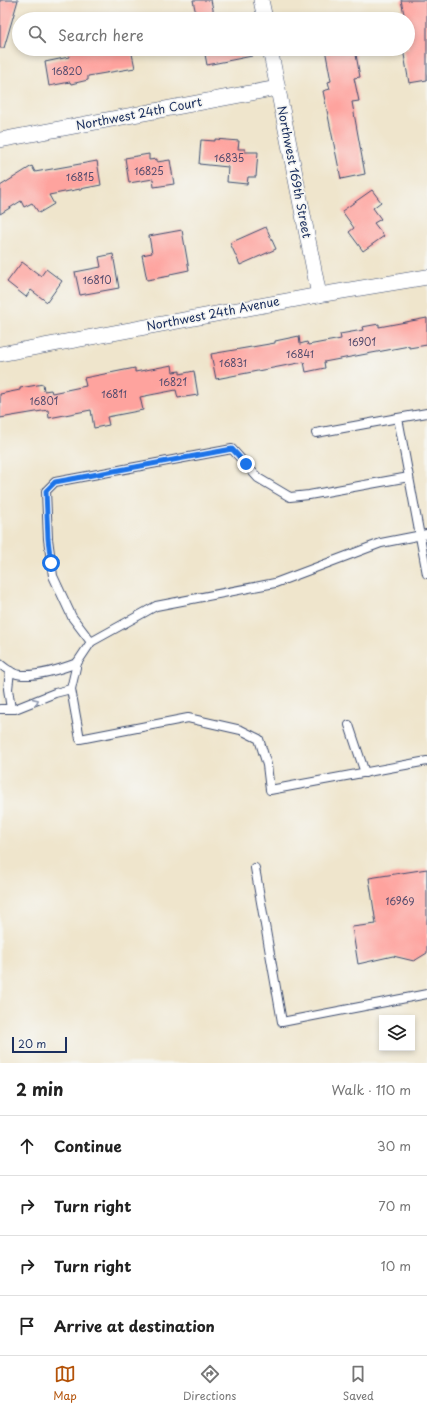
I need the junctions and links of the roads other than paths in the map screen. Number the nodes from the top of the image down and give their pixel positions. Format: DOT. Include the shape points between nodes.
graph roads {
  1 [pos="261,0"];
  2 [pos="264,12"];
  3 [pos="271,56"];
  4 [pos="278,88"];
  5 [pos="0,140"];
  6 [pos="427,277"];
  7 [pos="319,295"];
  8 [pos="0,354"];
  9 [pos="427,413"];
  10 [pos="398,418"];
  11 [pos="316,434"];
  12 [pos="409,477"];
  13 [pos="423,535"];
  14 [pos="427,574"];
  15 [pos="91,642"];
  16 [pos="77,663"];
  17 [pos="0,664"];
  18 [pos="10,671"];
  19 [pos="71,689"];
  20 [pos="0,709"];
  21 [pos="11,709"];
  22 [pos="349,725"];
  23 [pos="427,761"];
  24 [pos="365,773"];
  25 [pos="255,868"];
  26 [pos="427,994"];
  1 -- 2 [label="street"];
  3 -- 4 [label="street, Northwest 169th Street"];
  4 -- 5 [label="street, Northwest 24th Court"];
  4 -- 7 [label="street, Northwest 169th Street"];
  6 -- 7 [label="street, Northwest 24th Avenue"];
  7 -- 8 [label="street, Northwest 24th Avenue"];
  9 -- 10 [label="lane"];
  10 -- 11 [label="lane"];
  10 -- 12 [label="lane"];
  12 -- 13 [label="lane"];
  12 -- 15 [label="lane" via="290,497 258,478 232,449 55,482 46,491 53,576 72,617"];
  13 -- 14 [label="lane"];
  13 -- 15 [label="lane" via="381,543 275,583 156,606"];
  15 -- 16 [label="lane"];
  16 -- 18 [label="lane" via="54,671 21,675"];
  16 -- 19 [label="lane"];
  17 -- 18 [label="lane"];
  18 -- 21 [label="lane" via="8,689"];
  21 -- 19 [label="lane, one-way"];
  19 -- 24 [label="lane" via="80,739 188,718 241,730 259,740 267,765 270,790"];
  20 -- 21 [label="lane"];
  22 -- 24 [label="lane"];
  23 -- 24 [label="lane"];
  25 -- 26 [label="lane" via="282,1022"];
}
